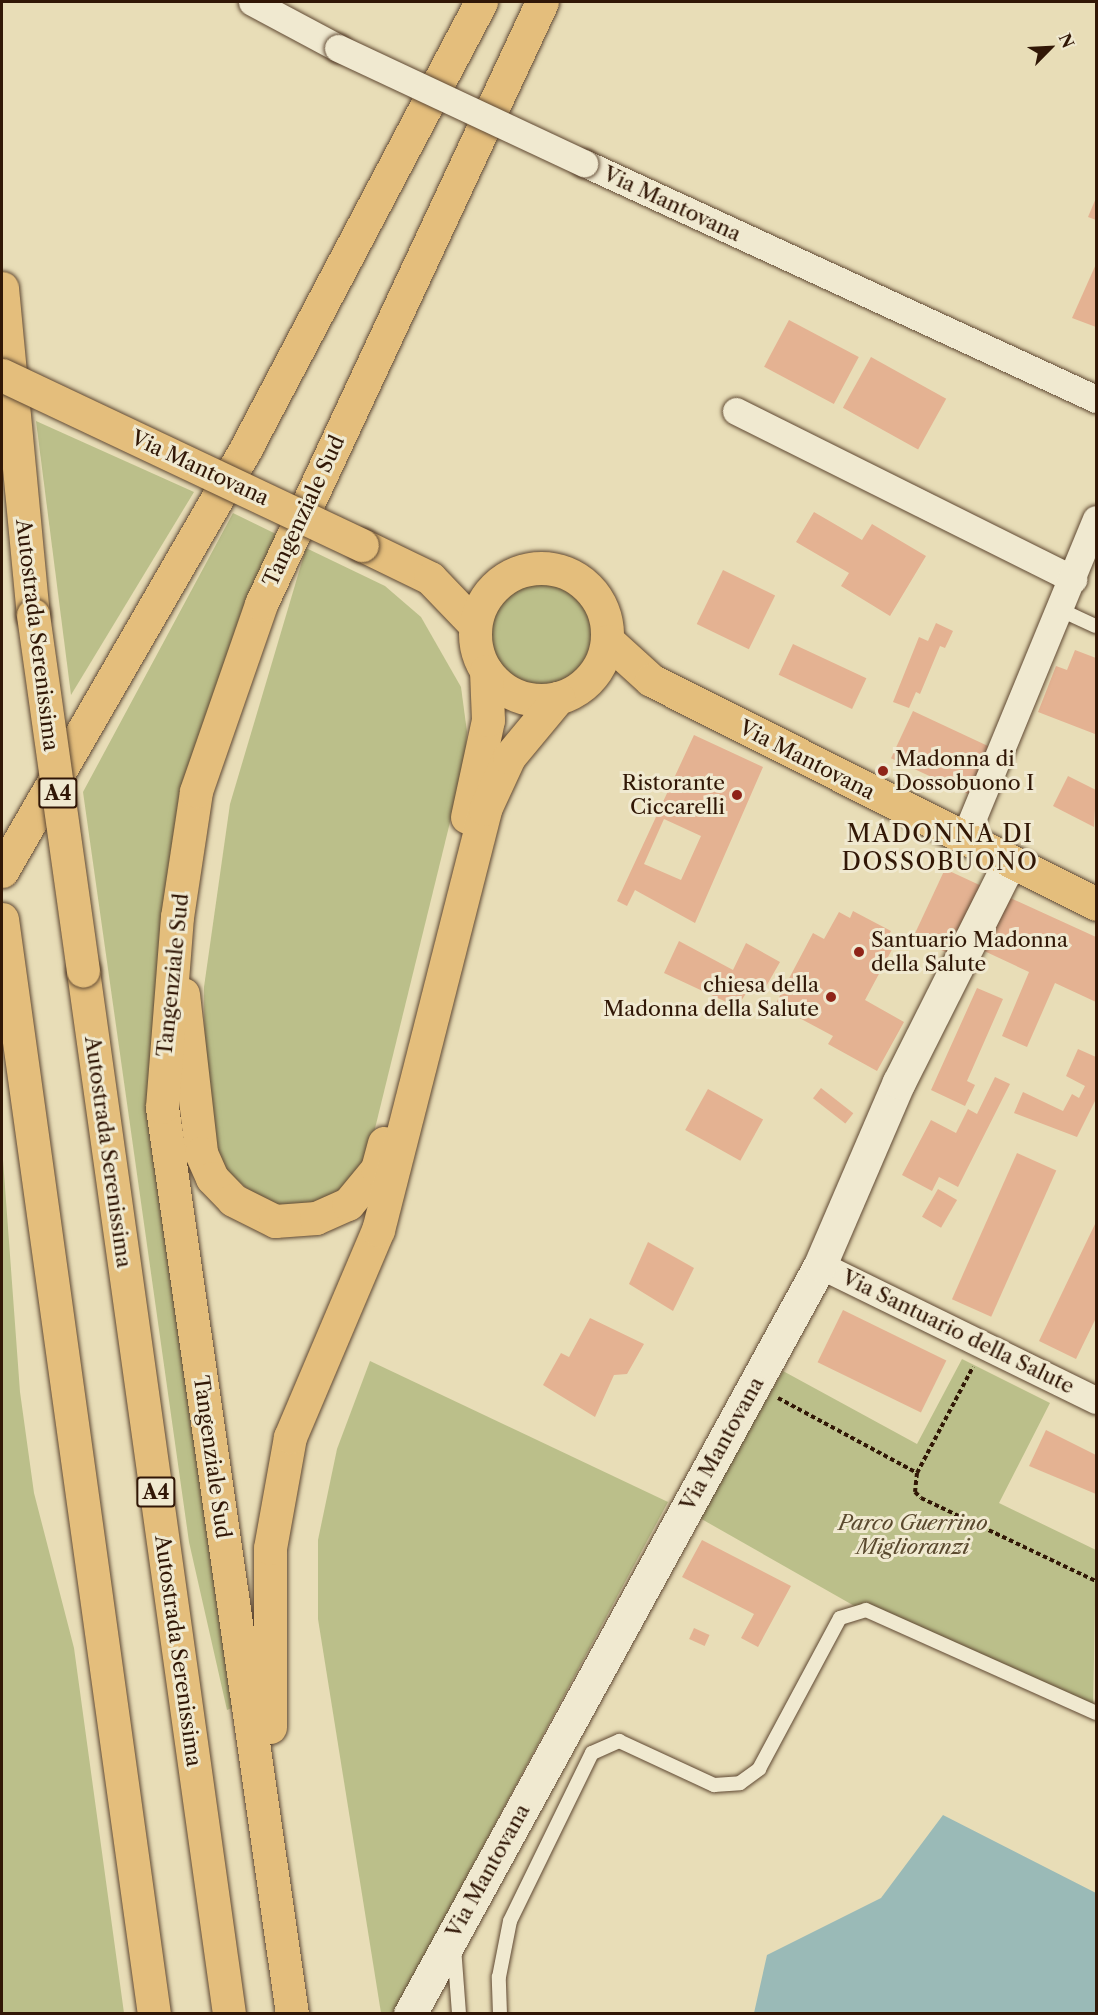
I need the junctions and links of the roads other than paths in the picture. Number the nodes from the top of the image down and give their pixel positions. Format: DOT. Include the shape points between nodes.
graph roads {
  1 [pos="252,2"];
  2 [pos="481,2"];
  3 [pos="542,2"];
  4 [pos="2,288"];
  5 [pos="2,375"];
  6 [pos="1096,399"];
  7 [pos="736,411"];
  8 [pos="1096,519"];
  9 [pos="430,578"];
  10 [pos="1073,579"];
  11 [pos="497,584"];
  12 [pos="1061,610"];
  13 [pos="475,625"];
  14 [pos="1096,626"];
  15 [pos="602,656"];
  16 [pos="486,671"];
  17 [pos="558,698"];
  18 [pos="964,839"];
  19 [pos="9,850"];
  20 [pos="1009,863"];
  21 [pos="2,871"];
  22 [pos="1096,904"];
  23 [pos="177,917"];
  24 [pos="2,919"];
  25 [pos="820,1265"];
  26 [pos="1096,1400"];
  27 [pos="1096,1713"];
  28 [pos="453,1936"];
  29 [pos="282,1938"];
  30 [pos="154,2013"];
  31 [pos="229,2013"];
  32 [pos="292,2013"];
  33 [pos="410,2013"];
  34 [pos="459,2013"];
  35 [pos="500,2013"];
  1 -- 6 [label="street, Via Mantovana, bridge" via="338,48"];
  2 -- 19 [label="main road" via="247,446"];
  3 -- 23 [label="main road, Tangenziale Sud" via="261,604 196,791"];
  4 -- 31 [label="main road, Autostrada Serenissima / A4, bridge" via="33,615"];
  5 -- 9 [label="main road, Via Mantovana, bridge"];
  7 -- 10 [label="street"];
  8 -- 10 [label="street"];
  9 -- 11 [label="main road, Via Mantovana"];
  9 -- 13 [label="main road, Via Mantovana"];
  10 -- 12 [label="street"];
  11 -- 13 [label="main road"];
  11 -- 15 [label="main road" via="525,569 571,575 603,609"];
  12 -- 14 [label="lane"];
  12 -- 18 [label="street"];
  13 -- 16 [label="main road"];
  15 -- 17 [label="main road"];
  15 -- 18 [label="main road, Via Mantovana"];
  16 -- 17 [label="main road" via="518,696"];
  16 -- 23 [label="main road" via="488,720 469,808 377,1169 348,1204 316,1218 275,1221 233,1200 212,1178 192,1115"];
  17 -- 29 [label="main road" via="509,757 485,809 378,1230 290,1437 270,1548 266,1648"];
  18 -- 20 [label="main road, Via Mantovana"];
  19 -- 21 [label="main road"];
  20 -- 22 [label="main road, Via Mantovana"];
  20 -- 25 [label="street, Via Mantovana" via="899,1082"];
  23 -- 29 [label="main road, Tangenziale Sud" via="164,1031 164,1131"];
  24 -- 30 [label="main road"];
  25 -- 26 [label="street, Via Santuario della Salute"];
  25 -- 28 [label="street, Via Mantovana"];
  27 -- 35 [label="lane" via="866,1610 840,1618 759,1769 740,1783 714,1785 620,1741 592,1753 510,1921 499,1977"];
  28 -- 33 [label="street, Via Mantovana"];
  28 -- 34 [label="lane"];
  29 -- 32 [label="main road, Tangenziale Sud"];
}
